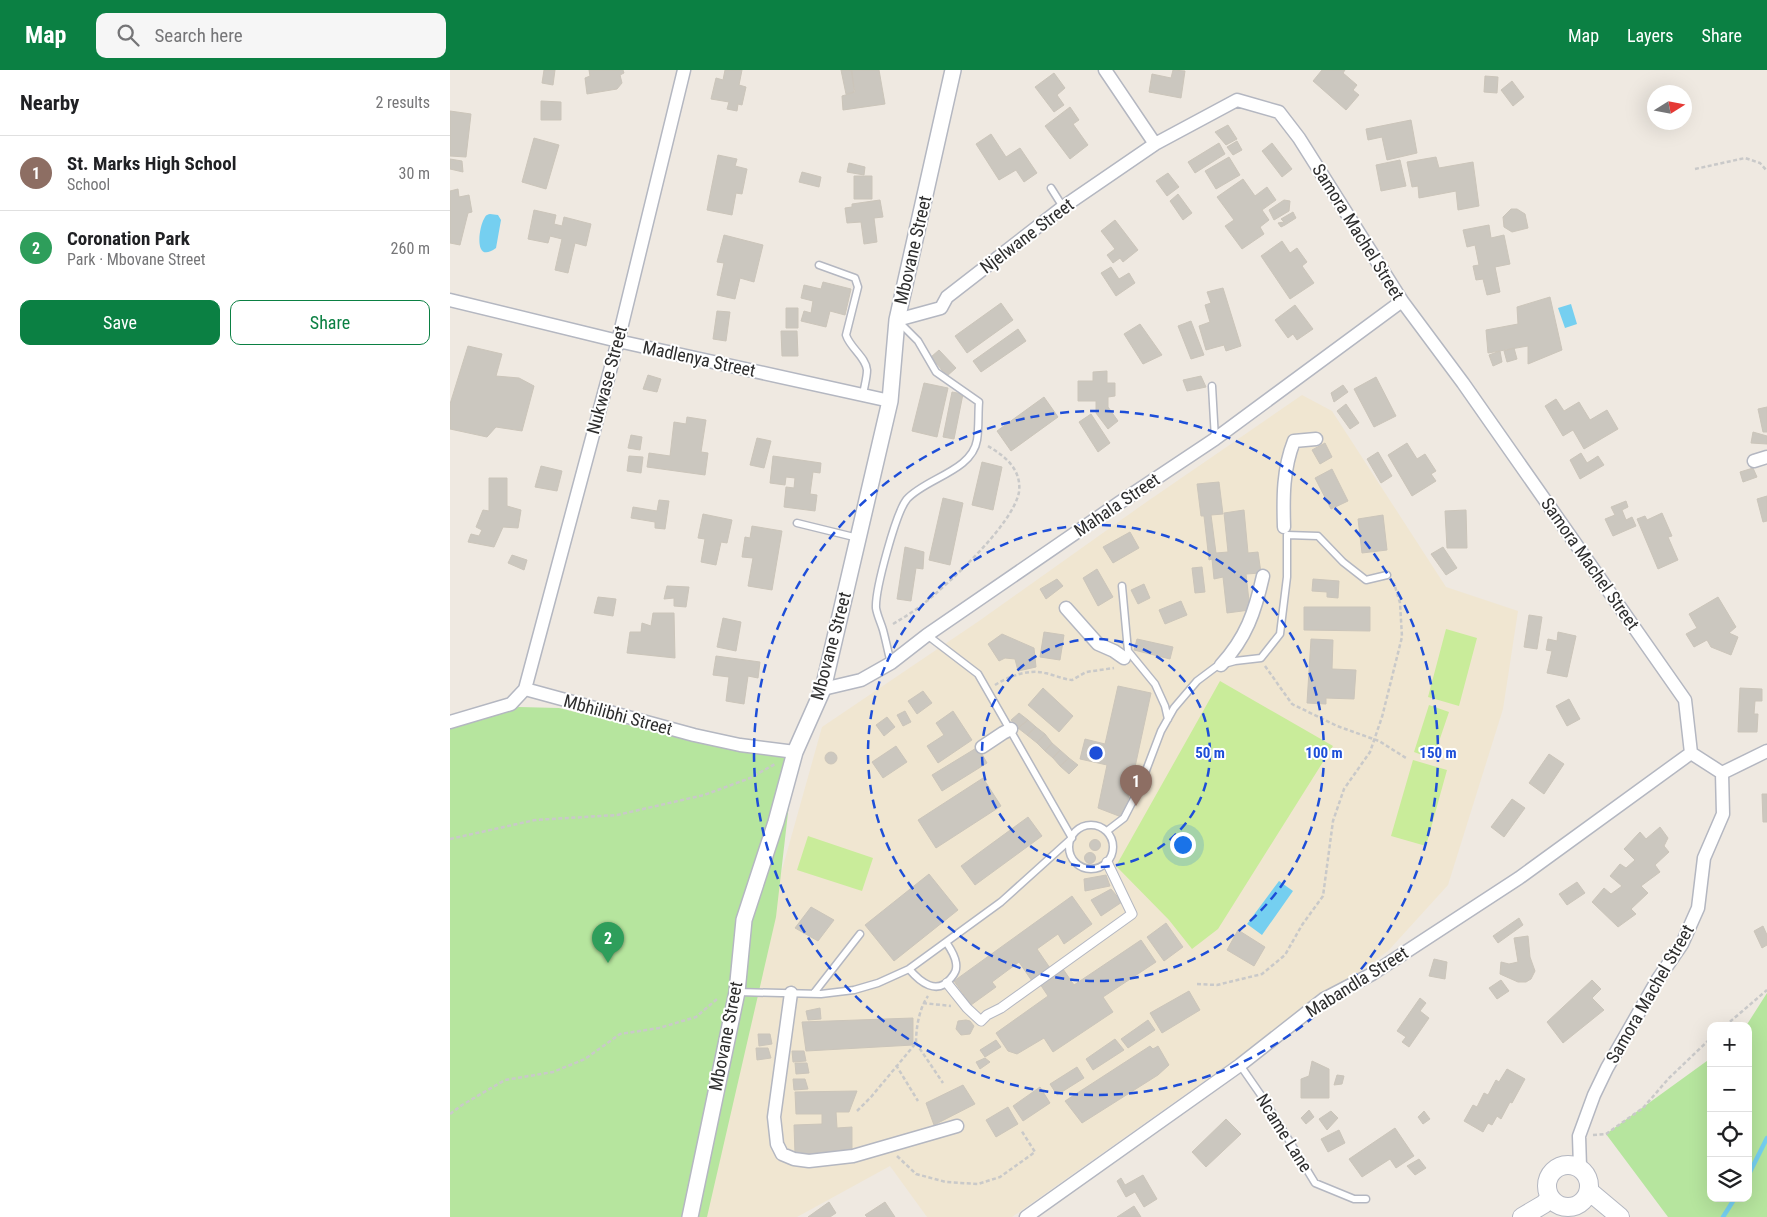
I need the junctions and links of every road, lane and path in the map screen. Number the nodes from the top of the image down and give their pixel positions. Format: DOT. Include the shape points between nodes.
graph roads {
  1 [pos="684,70"];
  2 [pos="953,70"];
  3 [pos="1106,70"];
  4 [pos="1155,144"];
  5 [pos="1695,169"];
  6 [pos="1767,171"];
  7 [pos="1051,188"];
  8 [pos="1063,207"];
  9 [pos="819,265"];
  10 [pos="450,300"];
  11 [pos="1402,302"];
  12 [pos="897,320"];
  13 [pos="618,341"];
  14 [pos="1212,386"];
  15 [pos="863,395"];
  16 [pos="890,402"];
  17 [pos="1316,438"];
  18 [pos="1215,439"];
  19 [pos="977,441"];
  20 [pos="1767,457"];
  21 [pos="1754,461"];
  22 [pos="797,523"];
  23 [pos="1284,526"];
  24 [pos="858,538"];
  25 [pos="1263,576"];
  26 [pos="1390,576"];
  27 [pos="1122,586"];
  28 [pos="1066,608"];
  29 [pos="884,631"];
  30 [pos="927,635"];
  31 [pos="1124,658"];
  32 [pos="1259,659"];
  33 [pos="891,663"];
  34 [pos="1221,664"];
  35 [pos="525,689"];
  36 [pos="823,689"];
  37 [pos="988,690"];
  38 [pos="1168,719"];
  39 [pos="450,722"];
  40 [pos="1011,730"];
  41 [pos="982,747"];
  42 [pos="1767,751"];
  43 [pos="796,752"];
  44 [pos="1691,753"];
  45 [pos="1406,758"];
  46 [pos="1722,773"];
  47 [pos="1107,831"];
  48 [pos="1072,838"];
  49 [pos="450,839"];
  50 [pos="1107,862"];
  51 [pos="860,934"];
  52 [pos="946,942"];
  53 [pos="909,968"];
  54 [pos="947,983"];
  55 [pos="1197,984"];
  56 [pos="935,986"];
  57 [pos="1767,990"];
  58 [pos="736,992"];
  59 [pos="791,993"];
  60 [pos="814,993"];
  61 [pos="717,999"];
  62 [pos="923,1003"];
  63 [pos="967,1008"];
  64 [pos="1730,1022"];
  65 [pos="1707,1042"];
  66 [pos="916,1043"];
  67 [pos="1240,1064"];
  68 [pos="896,1065"];
  69 [pos="943,1083"];
  70 [pos="918,1101"];
  71 [pos="857,1111"];
  72 [pos="450,1114"];
  73 [pos="957,1126"];
  74 [pos="1021,1130"];
  75 [pos="1579,1136"];
  76 [pos="887,1146"];
  77 [pos="1580,1167"];
  78 [pos="1589,1191"];
  79 [pos="1550,1197"];
  80 [pos="1366,1199"];
  81 [pos="690,1217"];
  82 [pos="1026,1217"];
  83 [pos="1522,1217"];
  84 [pos="1620,1217"];
  1 -- 13 [label="street, Nukwase Street"];
  2 -- 12 [label="street, Mbovane Street"];
  3 -- 4 [label="street"];
  4 -- 8 [label="street, Njelwane Street"];
  4 -- 11 [label="street, Samora Machel Street" via="1237,100 1279,112 1299,138"];
  5 -- 6 [label="path" via="1745,158 1760,163"];
  7 -- 8 [label="lane"];
  8 -- 12 [label="street, Njelwane Street" via="947,297 941,308"];
  9 -- 15 [label="lane" via="855,278 857,282 846,335 866,364"];
  10 -- 13 [label="street, Madlenya Street"];
  11 -- 18 [label="street, Mahala Street"];
  11 -- 44 [label="street, Samora Machel Street" via="1463,383 1685,700"];
  12 -- 16 [label="street, Mbovane Street"];
  12 -- 19 [label="lane" via="918,341 936,372 979,402"];
  13 -- 15 [label="street, Madlenya Street"];
  13 -- 35 [label="street, Nukwase Street"];
  14 -- 18 [label="lane"];
  15 -- 16 [label="street, Madlenya Street"];
  16 -- 24 [label="street, Mbovane Street"];
  17 -- 23 [label="street" via="1294,441 1284,480"];
  18 -- 30 [label="street, Mahala Street"];
  19 -- 29 [label="lane" via="966,461 906,500 896,523 877,593 876,610"];
  19 -- 29 [label="path" via="1005,457 1013,467 1019,492 1014,505 1004,524 975,556 921,606"];
  20 -- 21 [label="street"];
  22 -- 24 [label="lane"];
  24 -- 36 [label="street, Mbovane Street"];
  25 -- 34 [label="street" via="1248,626 1235,650"];
  26 -- 32 [label="lane" via="1366,580 1318,536 1287,535 1280,634"];
  26 -- 55 [label="path" via="1400,603 1402,637 1370,752 1344,789 1333,822 1323,896 1285,955 1262,974 1217,985"];
  27 -- 38 [label="lane" via="1128,651 1155,684"];
  28 -- 31 [label="street" via="1098,644"];
  29 -- 33 [label="lane"];
  30 -- 33 [label="street, Mahala Street"];
  30 -- 37 [label="lane" via="978,674"];
  31 -- 37 [label="path" via="1119,667 1086,672 1072,680 1031,672 1012,676"];
  32 -- 34 [label="lane"];
  32 -- 45 [label="path" via="1292,704 1337,726 1379,741"];
  33 -- 36 [label="street, Mahala Street" via="861,680"];
  34 -- 38 [label="lane" via="1197,681"];
  35 -- 39 [label="street" via="512,704"];
  35 -- 43 [label="street, Mbhilibhi Street" via="694,735"];
  36 -- 43 [label="street, Mbovane Street"];
  37 -- 40 [label="lane"];
  38 -- 47 [label="lane" via="1124,818"];
  40 -- 41 [label="street"];
  40 -- 48 [label="lane"];
  42 -- 46 [label="street"];
  43 -- 49 [label="path" via="750,778 704,795 617,815 536,820"];
  43 -- 58 [label="street, Mbovane Street" via="744,920"];
  44 -- 46 [label="street"];
  44 -- 67 [label="street, Mabandla Street" via="1519,878 1372,974 1324,999"];
  46 -- 75 [label="street, Samora Machel Street" via="1723,814 1704,858 1698,908 1682,944 1607,1068"];
  47 -- 48 [label="lane" via="1086,825 1074,832"];
  47 -- 50 [label="lane" via="1113,848"];
  48 -- 50 [label="lane" via="1070,853 1078,865 1091,869"];
  48 -- 52 [label="lane" via="1002,902"];
  50 -- 63 [label="street" via="1132,914 981,1021"];
  51 -- 60 [label="lane"];
  52 -- 53 [label="lane"];
  52 -- 54 [label="lane" via="956,962 956,971"];
  53 -- 56 [label="lane" via="925,984"];
  53 -- 60 [label="lane" via="854,990"];
  54 -- 56 [label="lane"];
  54 -- 63 [label="street"];
  56 -- 62 [label="path"];
  57 -- 64 [label="path"];
  58 -- 59 [label="lane"];
  58 -- 81 [label="street, Mbovane Street"];
  59 -- 60 [label="lane"];
  59 -- 76 [label="street" via="774,1117 777,1144 782,1154 809,1162 853,1156"];
  61 -- 72 [label="path" via="696,1017 659,1028 620,1034 585,1059 553,1072 505,1080"];
  62 -- 63 [label="path"];
  62 -- 66 [label="path"];
  65 -- 75 [label="path" via="1643,1108 1606,1134"];
  66 -- 68 [label="path"];
  66 -- 69 [label="path"];
  67 -- 80 [label="lane, Ncame Lane" via="1316,1183 1354,1199"];
  67 -- 82 [label="street, Mabandla Street"];
  68 -- 70 [label="path"];
  68 -- 71 [label="path"];
  73 -- 76 [label="street"];
  74 -- 76 [label="path" via="1035,1152 1000,1177 978,1184 946,1182 916,1174"];
  75 -- 77 [label="street, Samora Machel Street"];
  77 -- 78 [label="main road" via="1588,1178"];
  77 -- 79 [label="main road" via="1566,1164 1553,1170 1547,1183"];
  78 -- 79 [label="main road" via="1581,1203 1568,1208 1555,1203"];
  78 -- 84 [label="main road"];
  79 -- 83 [label="main road"];
}
